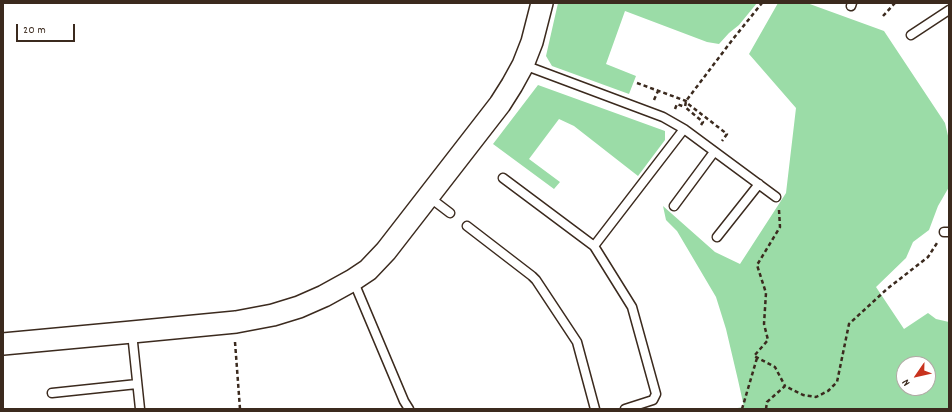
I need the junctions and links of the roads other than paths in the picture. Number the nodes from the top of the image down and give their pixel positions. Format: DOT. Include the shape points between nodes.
graph roads {
  1 [pos="542,3"];
  2 [pos="949,10"];
  3 [pos="911,35"];
  4 [pos="523,65"];
  5 [pos="684,129"];
  6 [pos="714,152"];
  7 [pos="503,178"];
  8 [pos="759,184"];
  9 [pos="429,196"];
  10 [pos="776,197"];
  11 [pos="674,206"];
  12 [pos="450,213"];
  13 [pos="467,226"];
  14 [pos="717,237"];
  15 [pos="594,246"];
  16 [pos="354,280"];
  17 [pos="132,332"];
  18 [pos="3,344"];
  19 [pos="137,384"];
  20 [pos="52,393"];
  21 [pos="140,409"];
  22 [pos="409,409"];
  23 [pos="595,409"];
  24 [pos="625,409"];
  1 -- 4 [label="street"];
  2 -- 3 [label="lane"];
  4 -- 5 [label="lane" via="663,117"];
  4 -- 9 [label="street" via="500,104"];
  5 -- 6 [label="lane"];
  5 -- 15 [label="lane"];
  6 -- 8 [label="lane"];
  6 -- 11 [label="lane"];
  7 -- 15 [label="lane"];
  8 -- 10 [label="lane"];
  8 -- 14 [label="lane"];
  9 -- 12 [label="lane"];
  9 -- 16 [label="street" via="386,251"];
  13 -- 23 [label="lane" via="536,280 577,342"];
  15 -- 24 [label="lane" via="632,307 656,394 654,400"];
  16 -- 17 [label="street" via="299,307 273,315 236,322"];
  16 -- 22 [label="lane"];
  17 -- 18 [label="street"];
  17 -- 19 [label="lane"];
  19 -- 20 [label="lane"];
  19 -- 21 [label="lane"];
}
